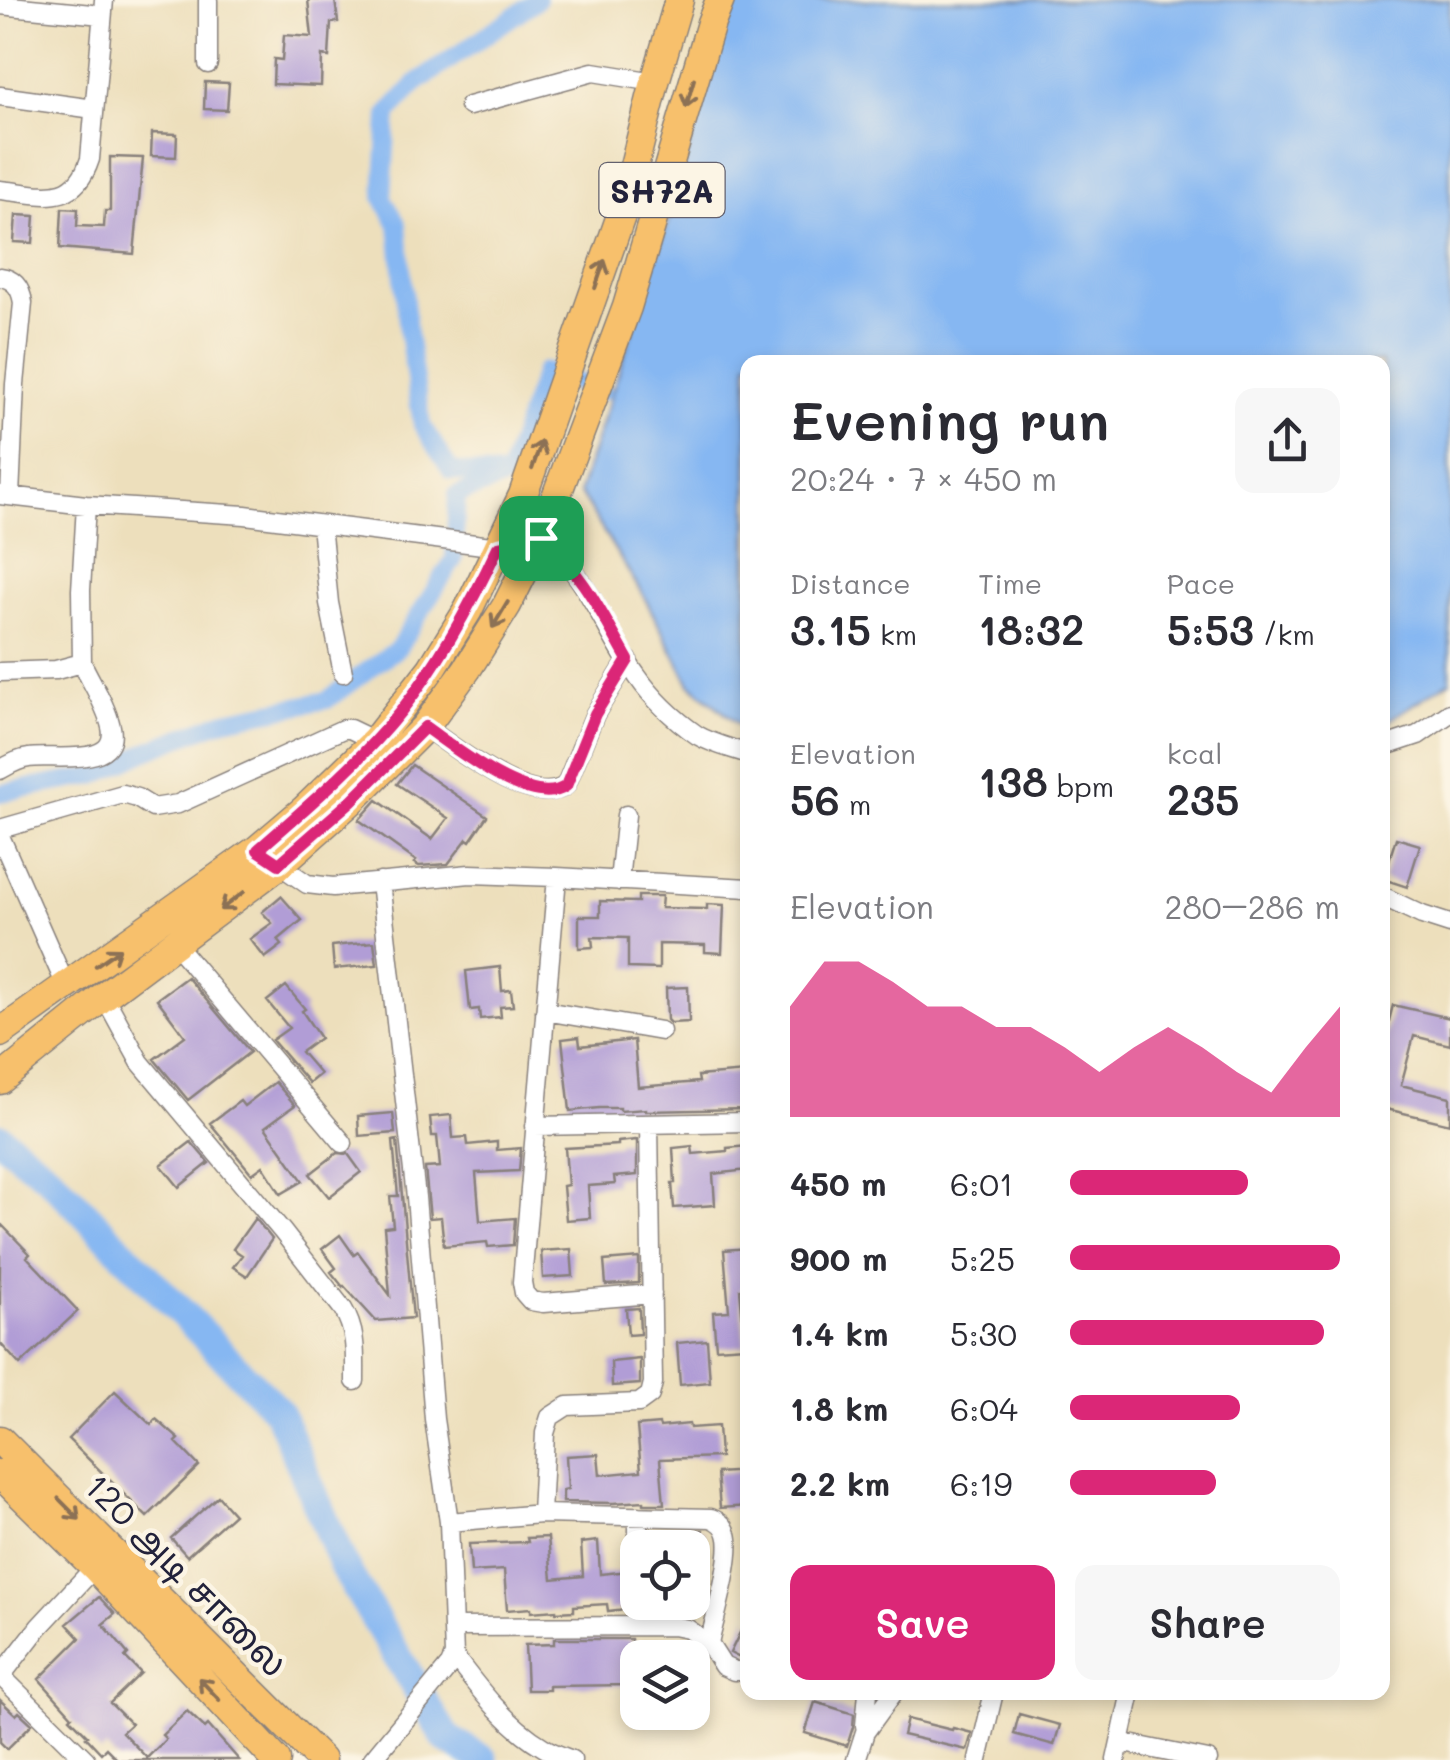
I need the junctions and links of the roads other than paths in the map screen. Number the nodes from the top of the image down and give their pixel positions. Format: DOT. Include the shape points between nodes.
graph roads {
  1 [pos="208,0"];
  2 [pos="679,0"];
  3 [pos="720,0"];
  4 [pos="0,5"];
  5 [pos="103,7"];
  6 [pos="208,64"];
  7 [pos="655,82"];
  8 [pos="0,96"];
  9 [pos="469,106"];
  10 [pos="94,110"];
  11 [pos="0,190"];
  12 [pos="0,278"];
  13 [pos="8,383"];
  14 [pos="6,429"];
  15 [pos="5,496"];
  16 [pos="86,506"];
  17 [pos="321,525"];
  18 [pos="541,538"];
  19 [pos="484,545"];
  20 [pos="628,660"];
  21 [pos="82,663"];
  22 [pos="0,672"];
  23 [pos="342,673"];
  24 [pos="1450,713"];
  25 [pos="425,727"];
  26 [pos="375,740"];
  27 [pos="1390,744"];
  28 [pos="740,751"];
  29 [pos="0,770"];
  30 [pos="626,816"];
  31 [pos="0,829"];
  32 [pos="0,836"];
  33 [pos="269,857"];
  34 [pos="557,877"];
  35 [pos="619,880"];
  36 [pos="380,882"];
  37 [pos="740,888"];
  38 [pos="1390,900"];
  39 [pos="1450,924"];
  40 [pos="175,944"];
  41 [pos="66,986"];
  42 [pos="104,996"];
  43 [pos="545,1010"];
  44 [pos="661,1032"];
  45 [pos="0,1033"];
  46 [pos="0,1080"];
  47 [pos="740,1122"];
  48 [pos="649,1124"];
  49 [pos="536,1126"];
  50 [pos="343,1143"];
  51 [pos="652,1294"];
  52 [pos="355,1381"];
  53 [pos="2,1455"];
  54 [pos="541,1514"];
  55 [pos="638,1516"];
  56 [pos="449,1522"];
  57 [pos="638,1530"];
  58 [pos="95,1567"];
  59 [pos="638,1620"];
  60 [pos="638,1626"];
  61 [pos="454,1628"];
  62 [pos="703,1640"];
  63 [pos="709,1640"];
  64 [pos="710,1647"];
  65 [pos="452,1660"];
  66 [pos="740,1670"];
  67 [pos="1,1675"];
  68 [pos="867,1700"];
  69 [pos="888,1700"];
  70 [pos="992,1700"];
  71 [pos="1129,1700"];
  72 [pos="865,1732"];
  73 [pos="1118,1751"];
  74 [pos="86,1760"];
  75 [pos="276,1760"];
  76 [pos="321,1760"];
  77 [pos="372,1760"];
  78 [pos="572,1760"];
  79 [pos="856,1760"];
  80 [pos="978,1760"];
  81 [pos="1208,1760"];
  1 -- 6 [label="street"];
  2 -- 7 [label="main road, SH72A"];
  3 -- 18 [label="main road, SH72A, one-way" via="627,307"];
  4 -- 5 [label="street"];
  5 -- 10 [label="street"];
  7 -- 9 [label="street" via="593,72"];
  19 -- 7 [label="main road, SH72A, one-way" via="523,494 622,210"];
  8 -- 10 [label="street"];
  10 -- 11 [label="street" via="90,158 84,178 70,191"];
  12 -- 13 [label="street" via="16,284 23,303"];
  13 -- 14 [label="street"];
  14 -- 15 [label="street"];
  15 -- 16 [label="street"];
  16 -- 17 [label="street"];
  16 -- 21 [label="street"];
  17 -- 19 [label="street"];
  17 -- 23 [label="street"];
  18 -- 19 [label="street"];
  18 -- 20 [label="street" via="589,590"];
  18 -- 25 [label="main road, SH72A, one-way" via="467,670"];
  19 -- 26 [label="main road, SH72A" via="468,610"];
  20 -- 25 [label="street" via="558,791 545,793 492,773"];
  20 -- 28 [label="street" via="664,708 700,737"];
  21 -- 22 [label="street"];
  21 -- 29 [label="street" via="107,714 112,739 104,750 17,760"];
  24 -- 27 [label="street"];
  25 -- 33 [label="main road, SH72A" via="351,801"];
  26 -- 31 [label="street" via="342,728 178,804 153,808 123,794"];
  26 -- 33 [label="main road, SH72A" via="304,810"];
  30 -- 35 [label="street"];
  32 -- 41 [label="street"];
  33 -- 36 [label="street" via="306,884"];
  33 -- 40 [label="main road, SH72A, one-way"];
  41 -- 33 [label="main road, SH72A, one-way"];
  34 -- 35 [label="street"];
  34 -- 36 [label="street" via="470,874"];
  34 -- 43 [label="street"];
  35 -- 37 [label="street"];
  36 -- 56 [label="street"];
  38 -- 39 [label="street"];
  40 -- 42 [label="main road, SH72A"];
  40 -- 50 [label="street"];
  41 -- 45 [label="main road, SH72A"];
  42 -- 46 [label="main road, SH72A"];
  42 -- 52 [label="street" via="140,1062 351,1322"];
  43 -- 44 [label="street"];
  43 -- 49 [label="street"];
  47 -- 48 [label="street"];
  48 -- 49 [label="street"];
  48 -- 51 [label="street"];
  49 -- 51 [label="street" via="524,1293 543,1304"];
  51 -- 54 [label="street" via="650,1395 639,1403 567,1406 550,1417"];
  53 -- 58 [label="main road, 120 அடி சாலை"];
  53 -- 76 [label="main road, 120 அடி சாலை, one-way"];
  54 -- 55 [label="street"];
  54 -- 56 [label="street"];
  55 -- 57 [label="street"];
  55 -- 63 [label="street" via="711,1518 727,1533"];
  56 -- 61 [label="street"];
  58 -- 67 [label="street"];
  75 -- 58 [label="main road, 120 அடி சாலை, one-way"];
  59 -- 60 [label="street"];
  60 -- 61 [label="street"];
  60 -- 62 [label="street" via="688,1629"];
  61 -- 65 [label="street"];
  64 -- 66 [label="street" via="723,1666"];
  65 -- 77 [label="street"];
  65 -- 78 [label="street" via="524,1734"];
  67 -- 74 [label="street"];
  68 -- 72 [label="street"];
  69 -- 72 [label="street"];
  70 -- 80 [label="street"];
  71 -- 73 [label="street"];
  72 -- 79 [label="street"];
  73 -- 81 [label="street"];
}
